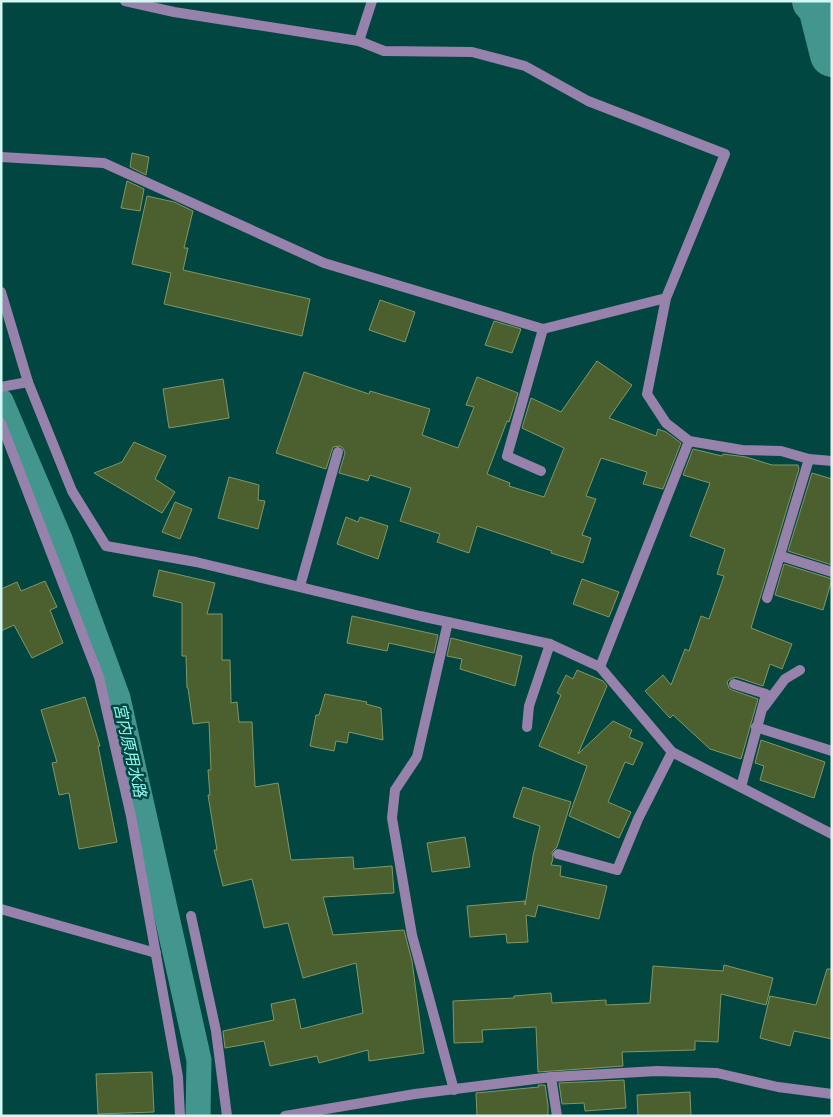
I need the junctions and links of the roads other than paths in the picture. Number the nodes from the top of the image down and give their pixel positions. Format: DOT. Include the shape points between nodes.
graph roads {
  1 [pos="125,1"];
  2 [pos="372,1"];
  3 [pos="359,41"];
  4 [pos="1,157"];
  5 [pos="1,292"];
  6 [pos="666,298"];
  7 [pos="543,329"];
  8 [pos="27,382"];
  9 [pos="1,387"];
  10 [pos="1,423"];
  11 [pos="689,441"];
  12 [pos="338,452"];
  13 [pos="809,458"];
  14 [pos="832,462"];
  15 [pos="541,471"];
  16 [pos="780,556"];
  17 [pos="832,572"];
  18 [pos="300,586"];
  19 [pos="767,598"];
  20 [pos="448,622"];
  21 [pos="550,644"];
  22 [pos="600,667"];
  23 [pos="800,670"];
  24 [pos="734,684"];
  25 [pos="760,712"];
  26 [pos="528,727"];
  27 [pos="756,727"];
  28 [pos="672,752"];
  29 [pos="832,752"];
  30 [pos="741,787"];
  31 [pos="832,834"];
  32 [pos="558,854"];
  33 [pos="1,909"];
  34 [pos="191,916"];
  35 [pos="156,953"];
  36 [pos="551,1077"];
  37 [pos="454,1090"];
  38 [pos="832,1094"];
  39 [pos="180,1116"];
  40 [pos="227,1116"];
  41 [pos="284,1116"];
  42 [pos="557,1116"];
  1 -- 3 [label="street" via="174,12"];
  2 -- 3 [label="street"];
  3 -- 6 [label="street" via="384,51 472,52 525,66 588,100 725,154"];
  4 -- 7 [label="street" via="104,163 324,263"];
  5 -- 8 [label="street"];
  6 -- 7 [label="street"];
  6 -- 11 [label="street" via="646,394 666,423"];
  7 -- 15 [label="street" via="507,456"];
  8 -- 9 [label="street"];
  8 -- 18 [label="street" via="72,491 106,546 196,562"];
  10 -- 35 [label="street" via="99,676 131,816"];
  11 -- 13 [label="street" via="742,450 781,450"];
  11 -- 22 [label="street"];
  12 -- 18 [label="street"];
  13 -- 14 [label="street"];
  13 -- 16 [label="street"];
  16 -- 17 [label="street"];
  16 -- 19 [label="street"];
  18 -- 20 [label="street"];
  20 -- 21 [label="street"];
  20 -- 37 [label="street" via="417,757 395,790 392,818 412,935"];
  21 -- 22 [label="street"];
  21 -- 26 [label="street" via="528,706"];
  22 -- 28 [label="street"];
  23 -- 25 [label="street" via="785,679"];
  24 -- 25 [label="street" via="766,694"];
  25 -- 27 [label="street"];
  27 -- 29 [label="street"];
  27 -- 30 [label="street"];
  28 -- 30 [label="street"];
  28 -- 32 [label="street" via="617,870"];
  30 -- 31 [label="street"];
  33 -- 35 [label="street"];
  34 -- 40 [label="street" via="216,1031"];
  35 -- 39 [label="street" via="178,1077"];
  36 -- 37 [label="street"];
  36 -- 38 [label="street" via="657,1071 717,1073 778,1087"];
  36 -- 42 [label="street"];
  37 -- 41 [label="street"];
}
